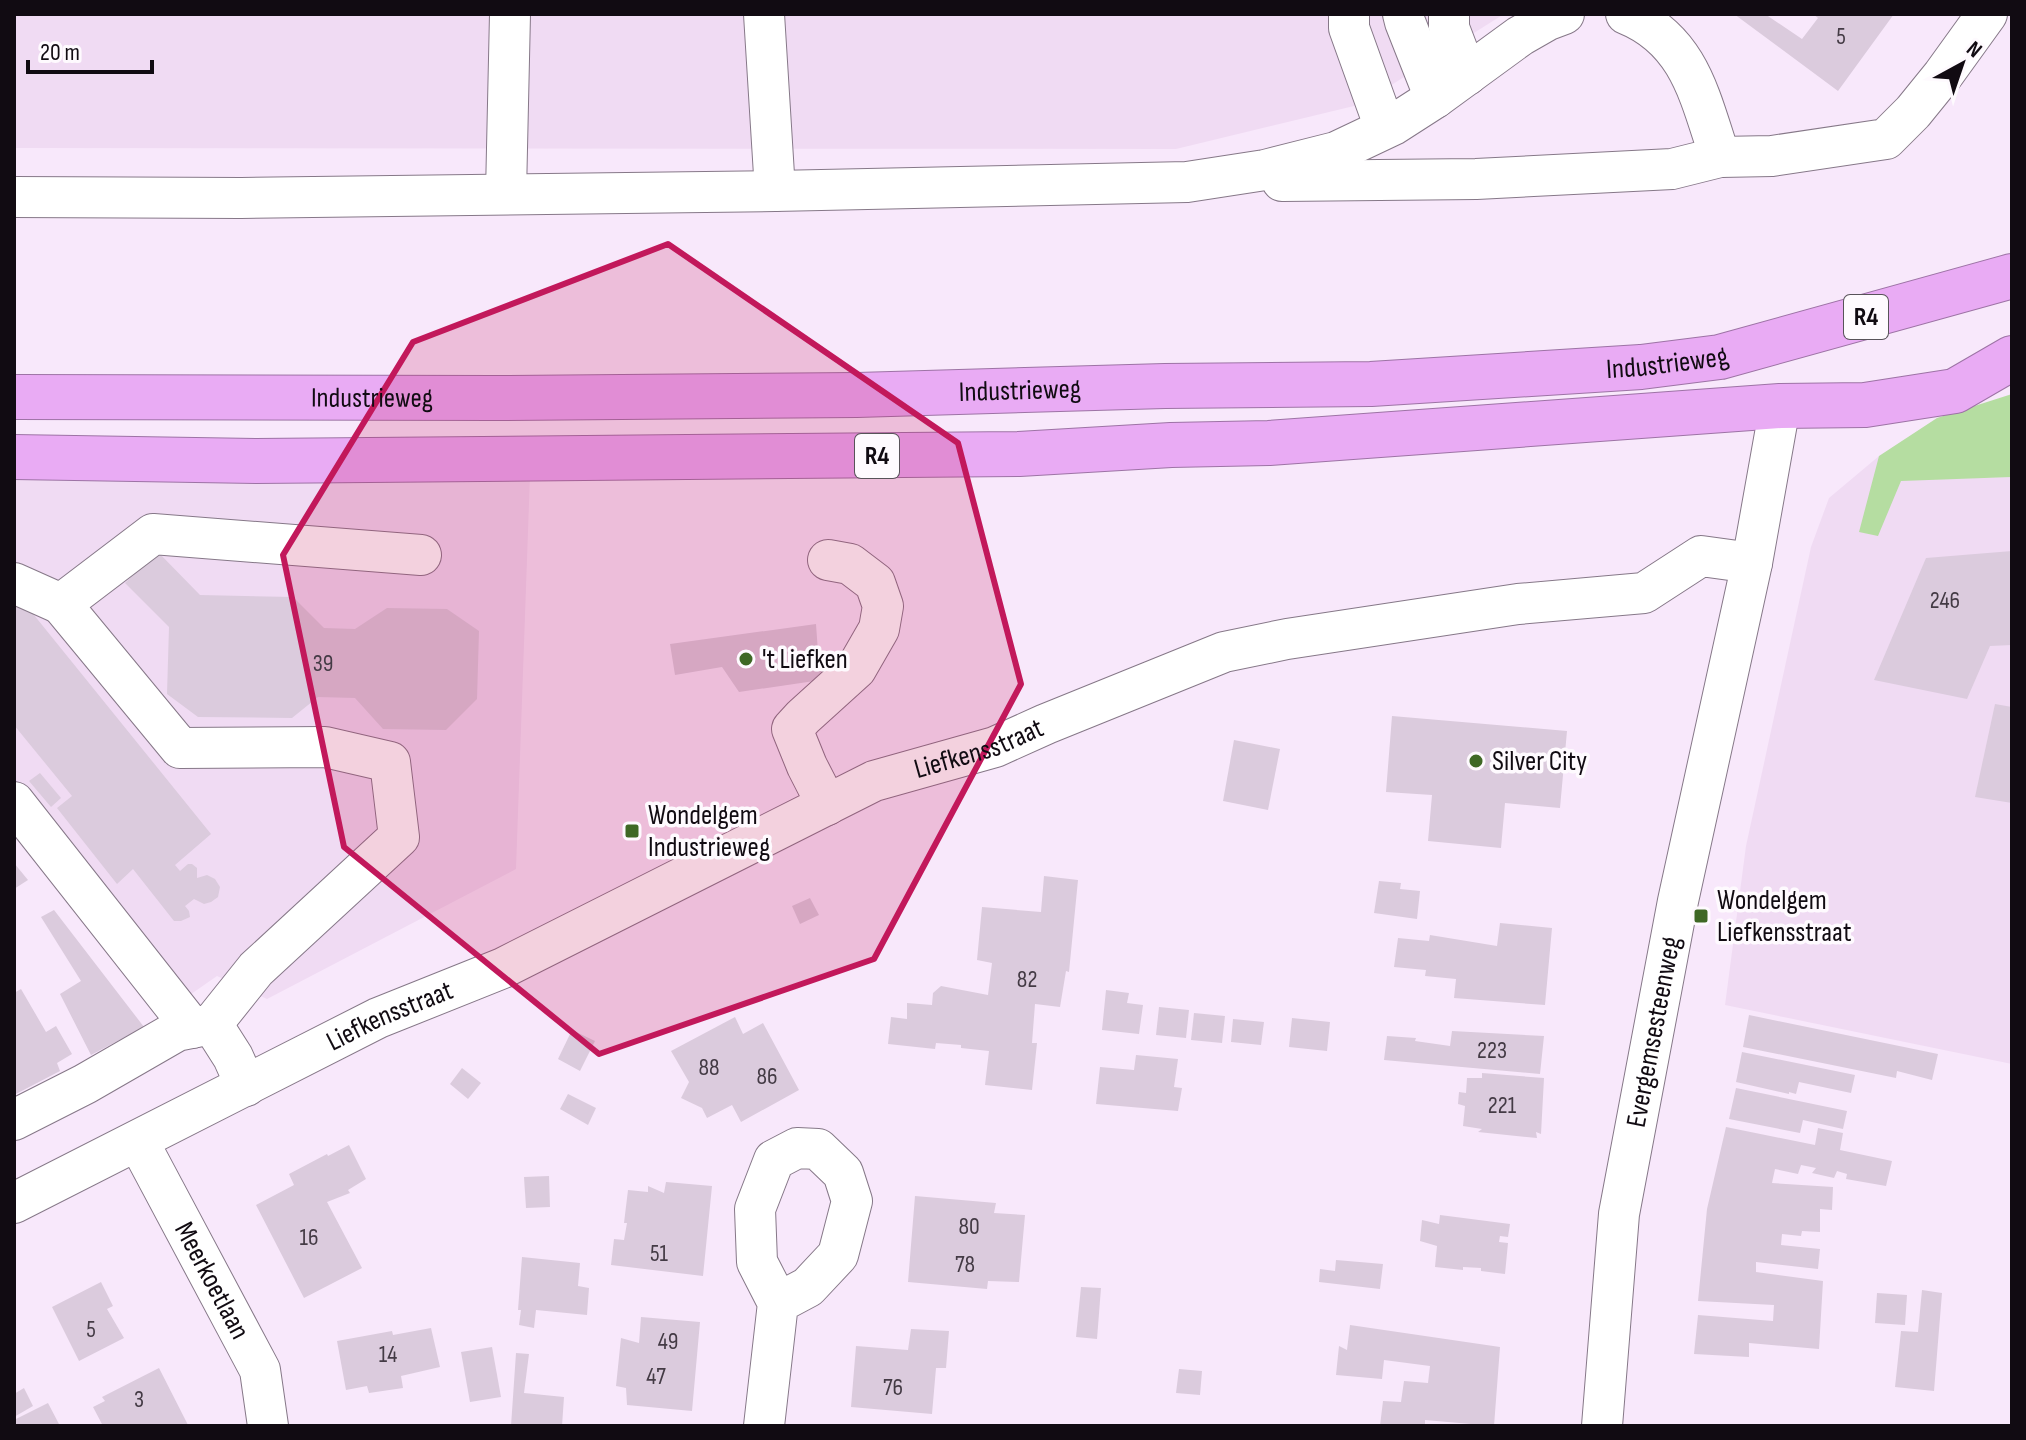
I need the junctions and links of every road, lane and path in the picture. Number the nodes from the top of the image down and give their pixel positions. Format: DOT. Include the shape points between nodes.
graph roads {
  1 [pos="510,14"];
  2 [pos="764,14"];
  3 [pos="1349,14"];
  4 [pos="1403,14"];
  5 [pos="1449,14"];
  6 [pos="1626,14"];
  7 [pos="1987,14"];
  8 [pos="1552,16"];
  9 [pos="1451,87"];
  10 [pos="1385,128"];
  11 [pos="1720,157"];
  12 [pos="1187,182"];
  13 [pos="775,191"];
  14 [pos="506,193"];
  15 [pos="14,197"];
  16 [pos="2012,276"];
  17 [pos="2012,358"];
  18 [pos="14,397"];
  19 [pos="1780,406"];
  20 [pos="14,457"];
  21 [pos="421,555"];
  22 [pos="828,560"];
  23 [pos="1752,563"];
  24 [pos="14,583"];
  25 [pos="61,604"];
  26 [pos="14,802"];
  27 [pos="827,805"];
  28 [pos="202,1026"];
  29 [pos="246,1086"];
  30 [pos="14,1120"];
  31 [pos="138,1141"];
  32 [pos="14,1203"];
  33 [pos="778,1303"];
  34 [pos="268,1426"];
  35 [pos="764,1426"];
  36 [pos="1602,1426"];
  1 -- 14 [label="street"];
  2 -- 13 [label="street"];
  3 -- 10 [label="street" via="1349,28"];
  4 -- 9 [label="street"];
  5 -- 9 [label="street"];
  6 -- 11 [label="street" via="1669,42 1691,73"];
  7 -- 11 [label="street" via="1943,75 1886,139 1772,156"];
  8 -- 9 [label="street"];
  9 -- 10 [label="street"];
  10 -- 12 [label="street" via="1336,152"];
  11 -- 12 [label="street" via="1672,169 1476,179"];
  12 -- 13 [label="street"];
  13 -- 14 [label="street"];
  14 -- 15 [label="street"];
  16 -- 18 [label="highway, Industrieweg / R4" via="1720,357 1371,384 857,395"];
  17 -- 19 [label="highway, Industrieweg / R4" via="1955,391 1865,405"];
  19 -- 20 [label="highway, Industrieweg / R4" via="1269,443 1019,454 256,461"];
  19 -- 23 [label="street, Evergemsesteenweg"];
  21 -- 25 [label="street" via="153,534"];
  22 -- 27 [label="street" via="850,564 875,583 883,606 879,629 856,669 792,729"];
  23 -- 27 [label="street, Liefkensstraat" via="1701,556 1644,593 1504,606 1224,652 995,747 874,781"];
  23 -- 36 [label="street, Evergemsesteenweg" via="1678,901 1619,1214"];
  24 -- 25 [label="street"];
  25 -- 28 [label="street" via="180,748 325,747 390,762 399,837"];
  26 -- 28 [label="street"];
  27 -- 29 [label="street, Liefkensstraat" via="503,968 378,1018"];
  28 -- 29 [label="street" via="233,1057"];
  28 -- 30 [label="street" via="177,1031"];
  29 -- 31 [label="street, Liefkensstraat"];
  31 -- 32 [label="street, Liefkensstraat"];
  31 -- 34 [label="street, Meerkoetlaan" via="260,1370"];
  33 -- 35 [label="street"];
}
